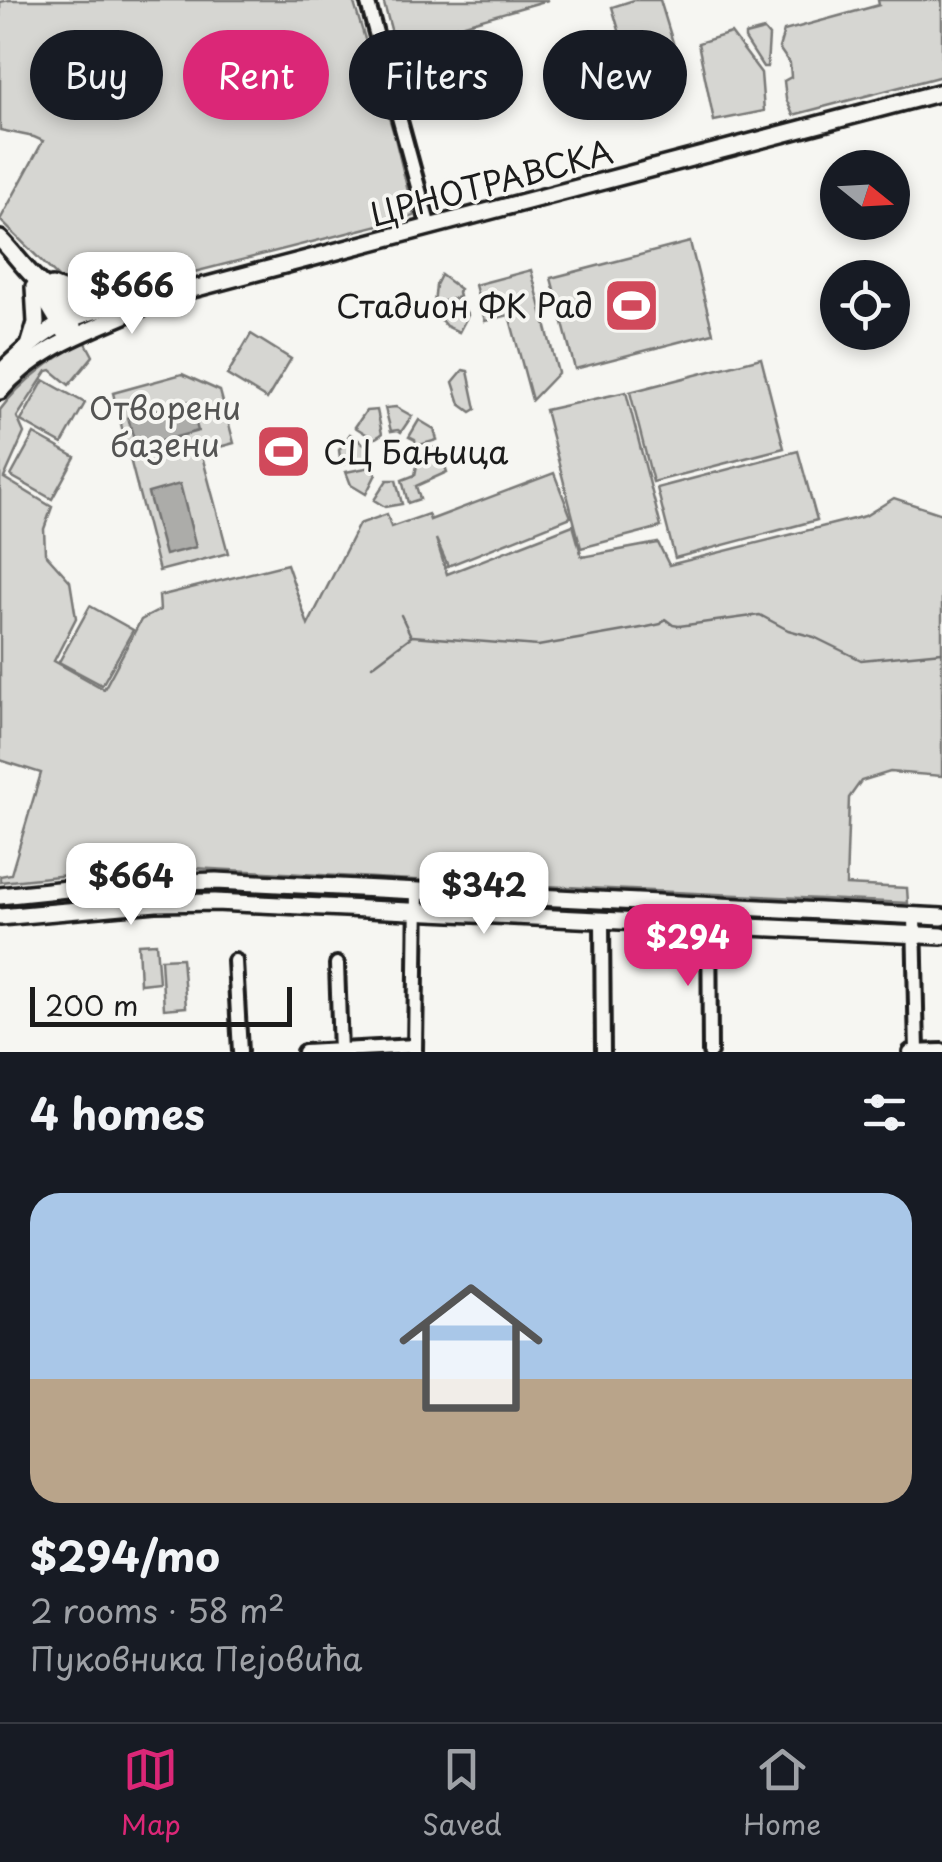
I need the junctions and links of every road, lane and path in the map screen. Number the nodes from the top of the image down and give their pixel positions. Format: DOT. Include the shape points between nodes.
graph roads {
  1 [pos="368,0"];
  2 [pos="942,92"];
  3 [pos="429,227"];
  4 [pos="0,240"];
  5 [pos="32,275"];
  6 [pos="170,295"];
  7 [pos="120,305"];
  8 [pos="69,329"];
  9 [pos="29,346"];
  10 [pos="0,373"];
  11 [pos="0,391"];
  12 [pos="115,884"];
  13 [pos="418,890"];
  14 [pos="20,894"];
  15 [pos="0,896"];
  16 [pos="117,906"];
  17 [pos="709,907"];
  18 [pos="417,911"];
  19 [pos="23,914"];
  20 [pos="914,916"];
  21 [pos="0,917"];
  22 [pos="942,918"];
  23 [pos="602,921"];
  24 [pos="709,925"];
  25 [pos="914,935"];
  26 [pos="942,936"];
  27 [pos="235,961"];
  28 [pos="337,964"];
  29 [pos="415,1049"];
  30 [pos="340,1051"];
  31 [pos="942,1051"];
  32 [pos="240,1052"];
  33 [pos="304,1052"];
  34 [pos="603,1052"];
  35 [pos="710,1052"];
  36 [pos="914,1052"];
  1 -- 3 [label="street"];
  2 -- 3 [label="main road, ЦРНОТРАВСКА"];
  3 -- 6 [label="main road, ЦРНОТРАВСКА"];
  4 -- 5 [label="main road"];
  5 -- 7 [label="main road" via="81,298"];
  5 -- 8 [label="main road" via="62,301"];
  5 -- 9 [label="main road" via="36,323"];
  6 -- 7 [label="main road, ЦРНОТРАВСКА"];
  6 -- 8 [label="main road, ЦРНОТРАВСКА"];
  7 -- 8 [label="main road, ЦРНОТРАВСКА"];
  8 -- 9 [label="main road, ЦРНОТРАВСКА"];
  8 -- 11 [label="main road, ЦРНОТРАВСКА"];
  9 -- 10 [label="main road, ЦРНОТРАВСКА"];
  12 -- 13 [label="main road"];
  12 -- 14 [label="main road"];
  12 -- 16 [label="main road"];
  13 -- 17 [label="main road"];
  13 -- 18 [label="street"];
  14 -- 15 [label="main road"];
  14 -- 19 [label="main road"];
  16 -- 18 [label="main road" via="214,902"];
  16 -- 19 [label="main road"];
  17 -- 20 [label="main road"];
  17 -- 24 [label="street"];
  18 -- 23 [label="main road"];
  18 -- 29 [label="street"];
  19 -- 21 [label="main road"];
  20 -- 22 [label="main road"];
  20 -- 25 [label="street"];
  23 -- 24 [label="main road"];
  23 -- 34 [label="street"];
  24 -- 25 [label="main road"];
  24 -- 35 [label="street"];
  25 -- 26 [label="main road"];
  25 -- 36 [label="street"];
  27 -- 32 [label="street"];
  28 -- 30 [label="street"];
  29 -- 30 [label="street"];
  30 -- 33 [label="street"];
  31 -- 36 [label="street"];
}
